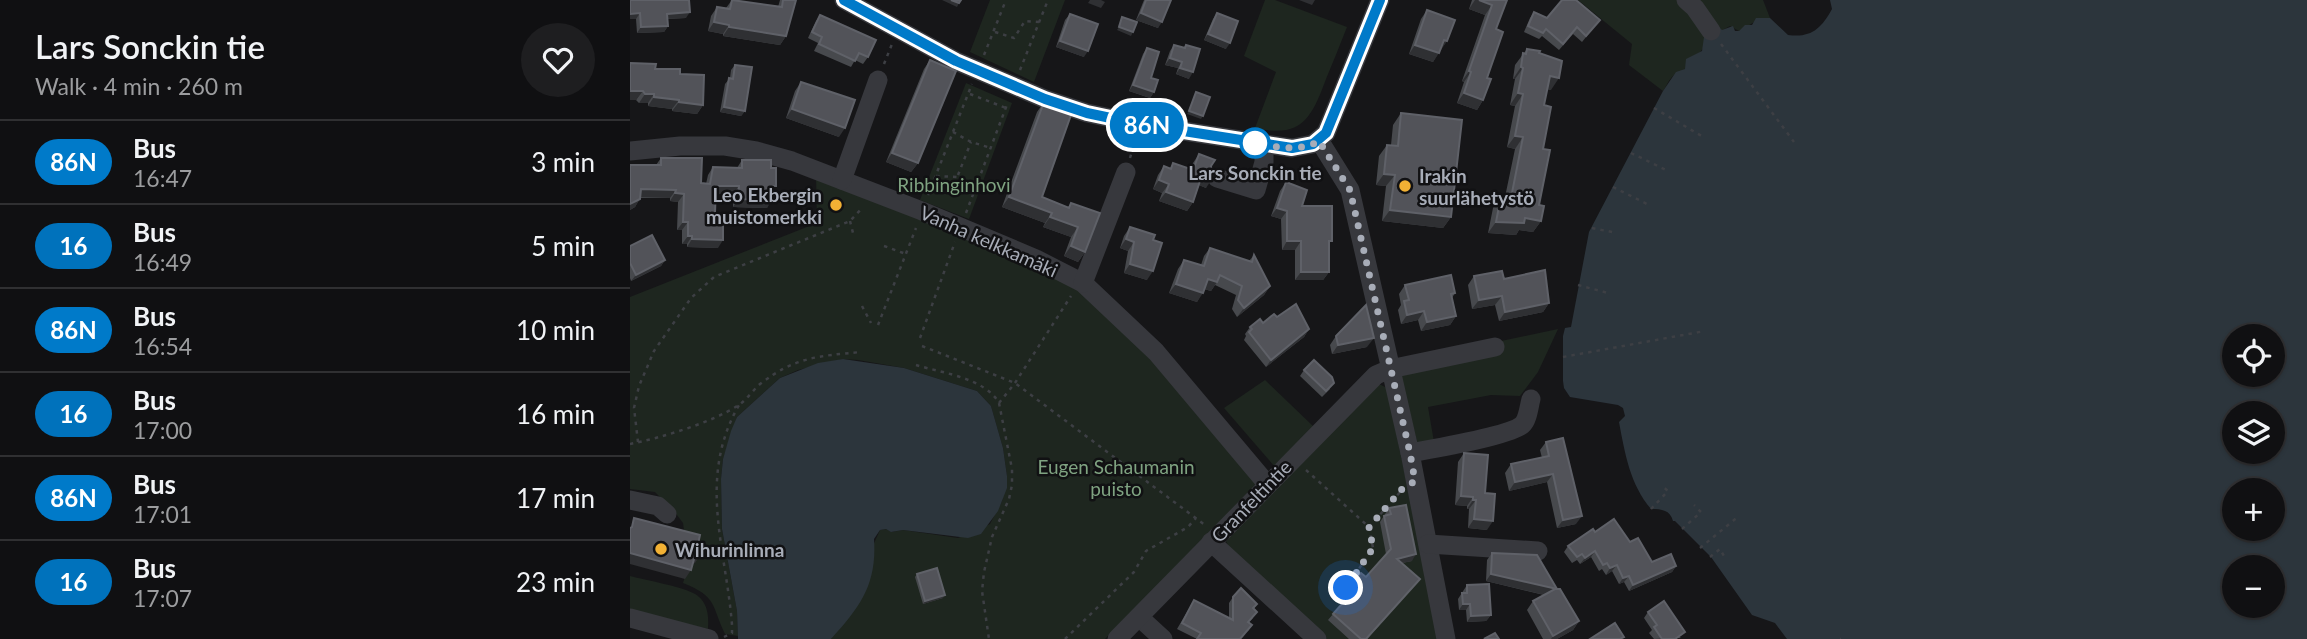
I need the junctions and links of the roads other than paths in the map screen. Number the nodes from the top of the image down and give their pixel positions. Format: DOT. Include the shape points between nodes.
graph roads {
  1 [pos="844,0"];
  2 [pos="1380,0"];
  3 [pos="1686,0"];
  4 [pos="1711,31"];
  5 [pos="877,80"];
  6 [pos="1319,141"];
  7 [pos="1264,144"];
  8 [pos="630,151"];
  9 [pos="1125,172"];
  10 [pos="1217,178"];
  11 [pos="842,180"];
  12 [pos="1083,283"];
  13 [pos="1495,347"];
  14 [pos="1390,369"];
  15 [pos="1531,399"];
  16 [pos="1410,453"];
  17 [pos="1267,484"];
  18 [pos="630,500"];
  19 [pos="667,514"];
  20 [pos="1214,538"];
  21 [pos="1428,544"];
  22 [pos="1538,551"];
  23 [pos="1139,617"];
  24 [pos="630,618"];
  25 [pos="717,637"];
  26 [pos="1117,639"];
  27 [pos="1163,639"];
  28 [pos="1317,639"];
  29 [pos="1447,639"];
  1 -- 7 [label="street" via="978,71 1087,113"];
  2 -- 6 [label="street" via="1330,125"];
  3 -- 4 [label="street"];
  5 -- 11 [label="street"];
  6 -- 7 [label="street" via="1292,148"];
  6 -- 14 [label="street" via="1348,185"];
  7 -- 10 [label="street" via="1256,190"];
  8 -- 11 [label="street, Vanha kelkkamäki" via="680,146 756,150"];
  9 -- 12 [label="street"];
  11 -- 12 [label="street, Vanha kelkkamäki" via="1036,259"];
  12 -- 17 [label="street, Vanha kelkkamäki" via="1156,352"];
  13 -- 14 [label="street"];
  14 -- 16 [label="street"];
  14 -- 17 [label="street, Granfeltintie" via="1376,375"];
  15 -- 16 [label="street" via="1522,425"];
  16 -- 21 [label="street"];
  17 -- 20 [label="street, Granfeltintie"];
  18 -- 19 [label="street" via="658,506"];
  20 -- 23 [label="street, Granfeltintie"];
  20 -- 28 [label="street"];
  21 -- 22 [label="street"];
  21 -- 29 [label="street"];
  23 -- 26 [label="street, Granfeltintie"];
  23 -- 27 [label="street"];
  24 -- 25 [label="street"];
}
